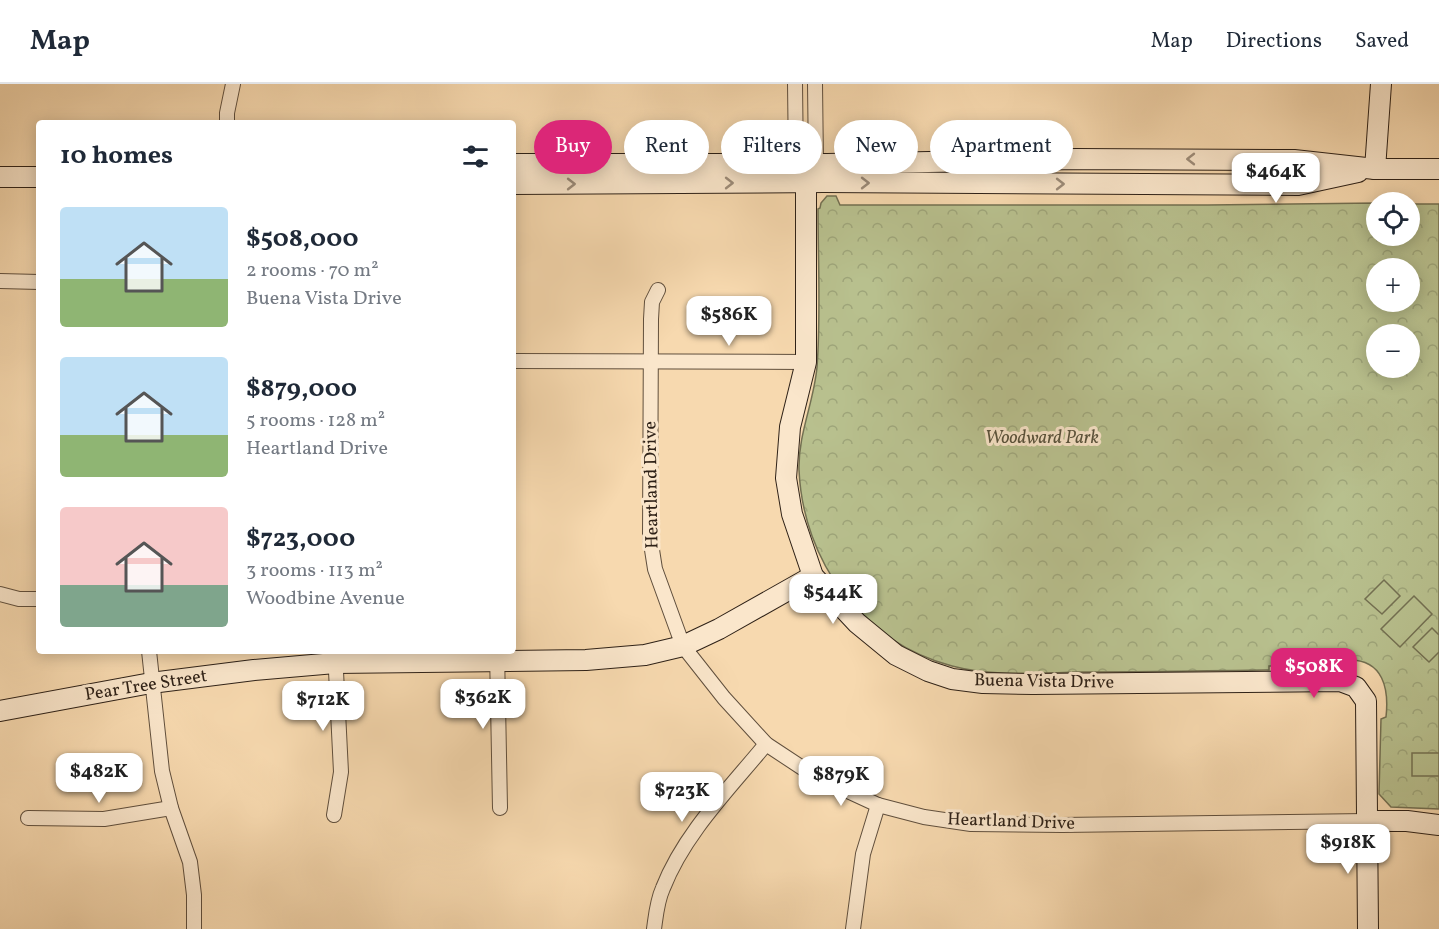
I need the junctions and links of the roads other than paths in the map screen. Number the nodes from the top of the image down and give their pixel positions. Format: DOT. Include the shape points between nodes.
graph roads {
  1 [pos="233,84"];
  2 [pos="795,84"];
  3 [pos="815,84"];
  4 [pos="1381,84"];
  5 [pos="227,120"];
  6 [pos="795,120"];
  7 [pos="815,120"];
  8 [pos="516,164"];
  9 [pos="721,164"];
  10 [pos="822,164"];
  11 [pos="1375,169"];
  12 [pos="1439,170"];
  13 [pos="801,174"];
  14 [pos="811,174"];
  15 [pos="0,177"];
  16 [pos="36,177"];
  17 [pos="806,183"];
  18 [pos="516,184"];
  19 [pos="0,281"];
  20 [pos="36,282"];
  21 [pos="658,290"];
  22 [pos="516,361"];
  23 [pos="806,362"];
  24 [pos="652,363"];
  25 [pos="813,576"];
  26 [pos="0,594"];
  27 [pos="36,599"];
  28 [pos="683,646"];
  29 [pos="149,654"];
  30 [pos="497,656"];
  31 [pos="335,657"];
  32 [pos="151,683"];
  33 [pos="0,711"];
  34 [pos="766,744"];
  35 [pos="878,805"];
  36 [pos="171,808"];
  37 [pos="500,808"];
  38 [pos="334,815"];
  39 [pos="28,818"];
  40 [pos="1367,821"];
  41 [pos="1439,825"];
  42 [pos="194,929"];
  43 [pos="654,929"];
  44 [pos="853,929"];
  45 [pos="1368,929"];
  1 -- 5 [label="street"];
  2 -- 6 [label="street, Buena Vista Drive"];
  3 -- 7 [label="street, Buena Vista Drive"];
  4 -- 11 [label="street"];
  8 -- 9 [label="street"];
  11 -- 10 [label="street, one-way" via="1294,160"];
  11 -- 12 [label="street"];
  17 -- 11 [label="street, one-way" via="1298,185"];
  13 -- 17 [label="street, Buena Vista Drive"];
  14 -- 17 [label="street, Buena Vista Drive"];
  15 -- 16 [label="street"];
  18 -- 17 [label="street, one-way"];
  17 -- 23 [label="street, Buena Vista Drive"];
  19 -- 20 [label="street"];
  21 -- 24 [label="street, Heartland Drive" via="652,310"];
  22 -- 24 [label="street"];
  23 -- 24 [label="street"];
  23 -- 25 [label="street, Buena Vista Drive" via="790,427 786,478 792,514"];
  24 -- 28 [label="street, Heartland Drive" via="650,537 658,578"];
  25 -- 28 [label="street, Pear Tree Street"];
  25 -- 40 [label="street, Buena Vista Drive" via="857,623 896,656 952,679 1033,684 1271,680 1348,684 1361,692 1366,701"];
  26 -- 27 [label="street"];
  28 -- 30 [label="street, Pear Tree Street" via="617,659"];
  28 -- 34 [label="street, Heartland Drive"];
  29 -- 32 [label="street"];
  30 -- 31 [label="street, Pear Tree Street"];
  30 -- 37 [label="street"];
  31 -- 32 [label="street, Pear Tree Street"];
  31 -- 38 [label="street" via="341,772"];
  32 -- 33 [label="street, Pear Tree Street"];
  32 -- 36 [label="street" via="162,771"];
  34 -- 35 [label="street, Heartland Drive" via="813,775"];
  34 -- 43 [label="street" via="694,833 670,871"];
  35 -- 40 [label="street, Heartland Drive" via="971,824"];
  35 -- 44 [label="street" via="863,854"];
  36 -- 39 [label="street" via="104,819"];
  36 -- 42 [label="street" via="190,862"];
  40 -- 41 [label="street, Heartland Drive"];
  40 -- 45 [label="street, Buena Vista Drive"];
}
